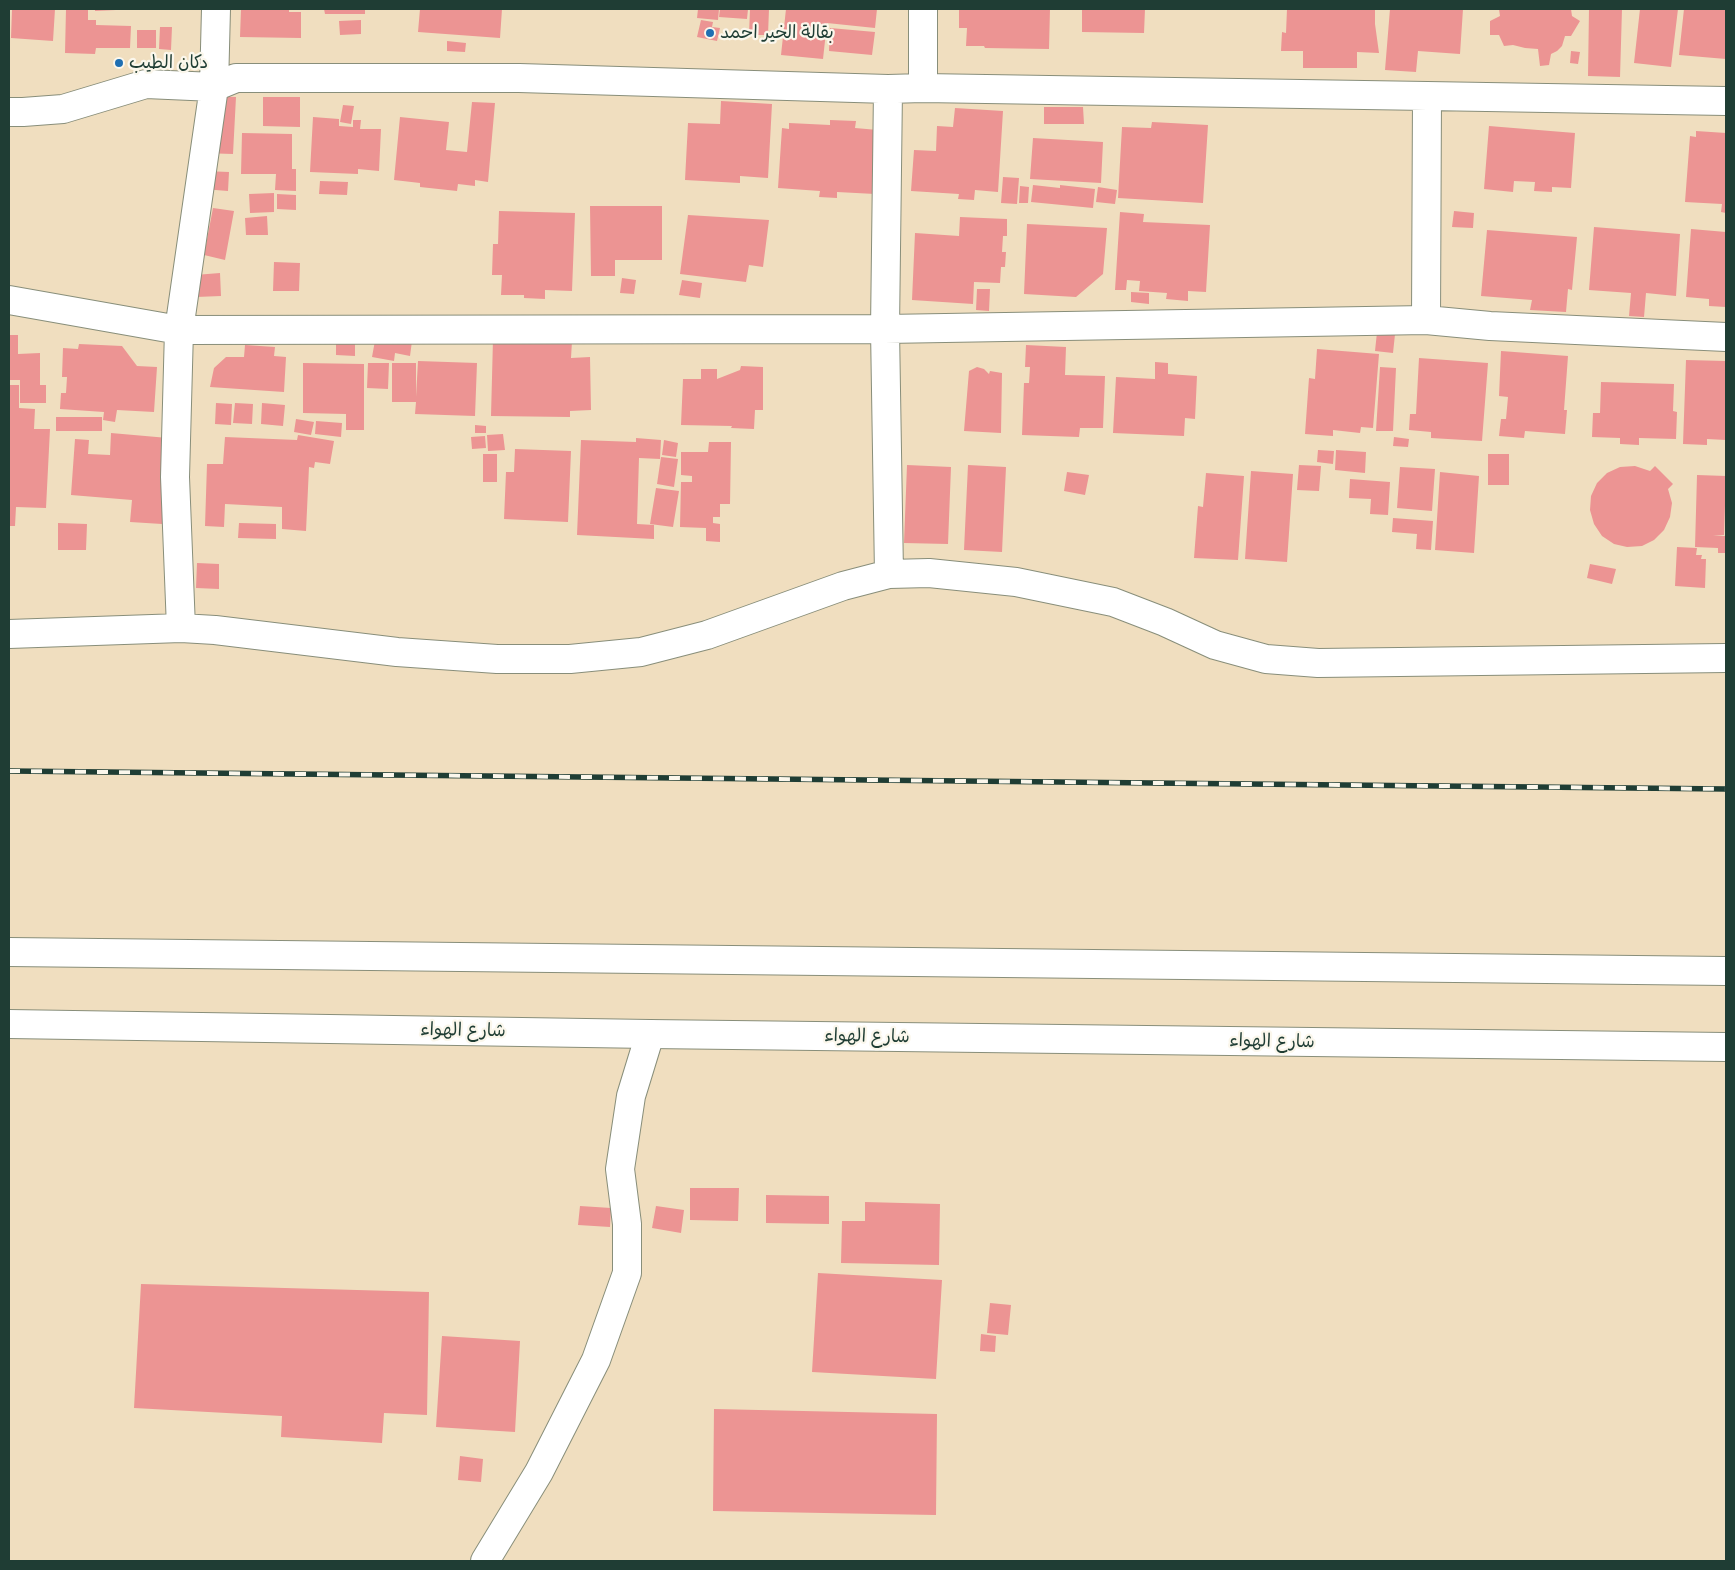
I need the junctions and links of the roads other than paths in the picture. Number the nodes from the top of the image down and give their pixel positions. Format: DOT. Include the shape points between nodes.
graph roads {
  1 [pos="216,9"];
  2 [pos="923,9"];
  3 [pos="214,87"];
  4 [pos="923,88"];
  5 [pos="888,89"];
  6 [pos="1427,96"];
  7 [pos="1726,101"];
  8 [pos="9,112"];
  9 [pos="9,300"];
  10 [pos="1426,320"];
  11 [pos="179,330"];
  12 [pos="885,330"];
  13 [pos="1726,337"];
  14 [pos="889,574"];
  15 [pos="181,628"];
  16 [pos="9,634"];
  17 [pos="1726,658"];
  18 [pos="9,952"];
  19 [pos="1726,971"];
  20 [pos="9,1024"];
  21 [pos="650,1034"];
  22 [pos="1726,1048"];
  23 [pos="484,1561"];
  1 -- 3 [label="main road"];
  2 -- 4 [label="main road"];
  3 -- 5 [label="main road" via="236,78 519,78"];
  3 -- 8 [label="main road" via="146,84 63,109"];
  3 -- 11 [label="main road"];
  4 -- 5 [label="main road"];
  4 -- 6 [label="main road"];
  5 -- 12 [label="main road"];
  6 -- 7 [label="main road"];
  6 -- 10 [label="main road"];
  9 -- 11 [label="main road"];
  10 -- 12 [label="main road"];
  10 -- 13 [label="main road"];
  11 -- 12 [label="main road"];
  11 -- 15 [label="main road" via="175,477"];
  12 -- 14 [label="main road"];
  14 -- 15 [label="main road" via="844,586 707,636 641,652 570,659 497,659 397,652"];
  14 -- 17 [label="main road" via="929,573 1016,582 1113,602 1215,645 1266,659 1318,663"];
  15 -- 16 [label="main road"];
  18 -- 19 [label="main road"];
  20 -- 21 [label="main road, شارع الهواء"];
  21 -- 22 [label="main road, شارع الهواء"];
  21 -- 23 [label="main road" via="631,1096 620,1169 628,1224 628,1274 596,1360 539,1472"];
}
